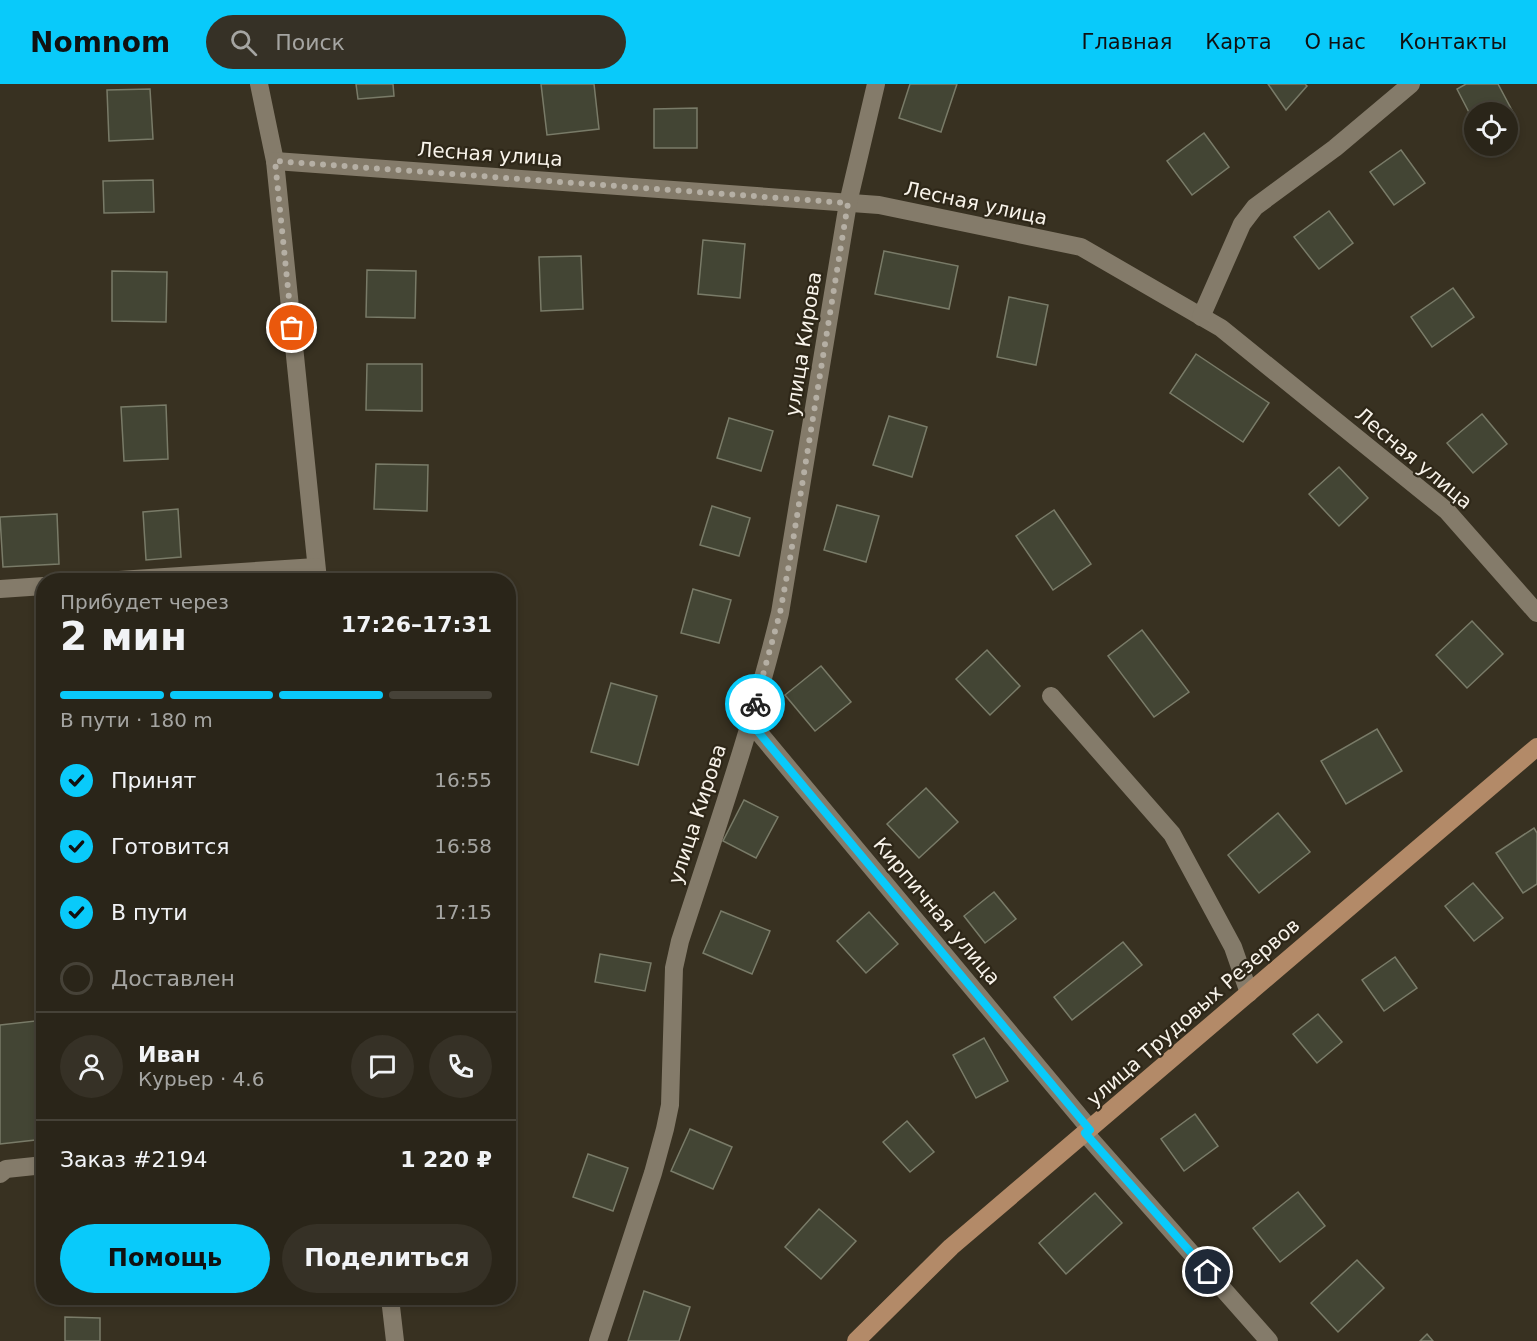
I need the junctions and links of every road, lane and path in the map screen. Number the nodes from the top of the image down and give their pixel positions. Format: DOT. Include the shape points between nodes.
graph roads {
  1 [pos="259,84"];
  2 [pos="876,84"];
  3 [pos="1411,84"];
  4 [pos="275,161"];
  5 [pos="848,203"];
  6 [pos="1201,317"];
  7 [pos="317,573"];
  8 [pos="36,587"];
  9 [pos="0,589"];
  10 [pos="1537,613"];
  11 [pos="1051,696"];
  12 [pos="750,722"];
  13 [pos="1537,747"];
  14 [pos="1249,993"];
  15 [pos="1088,1131"];
  16 [pos="36,1166"];
  17 [pos="0,1174"];
  18 [pos="391,1305"];
  19 [pos="394,1341"];
  20 [pos="598,1341"];
  21 [pos="856,1341"];
  22 [pos="1269,1341"];
  1 -- 4 [label="street"];
  2 -- 5 [label="street, улица Кирова"];
  3 -- 6 [label="street" via="1335,148 1255,207 1242,224"];
  4 -- 5 [label="street, Лесная улица"];
  4 -- 7 [label="street"];
  5 -- 6 [label="street, Лесная улица" via="879,205 1081,247"];
  5 -- 12 [label="street, улица Кирова" via="786,581 767,668"];
  6 -- 10 [label="street, Лесная улица" via="1221,328 1447,511"];
  8 -- 9 [label="street"];
  11 -- 14 [label="street" via="1172,834 1233,946"];
  12 -- 15 [label="street, Кирпичная улица"];
  12 -- 20 [label="street, улица Кирова" via="680,942 674,968 670,1105 653,1173"];
  13 -- 14 [label="main road, улица Трудовых Резервов"];
  14 -- 15 [label="main road, улица Трудовых Резервов"];
  15 -- 21 [label="main road, улица Трудовых Резервов" via="951,1247"];
  15 -- 22 [label="street, Кирпичная улица"];
  16 -- 17 [label="street" via="6,1169"];
  18 -- 19 [label="street"];
}
